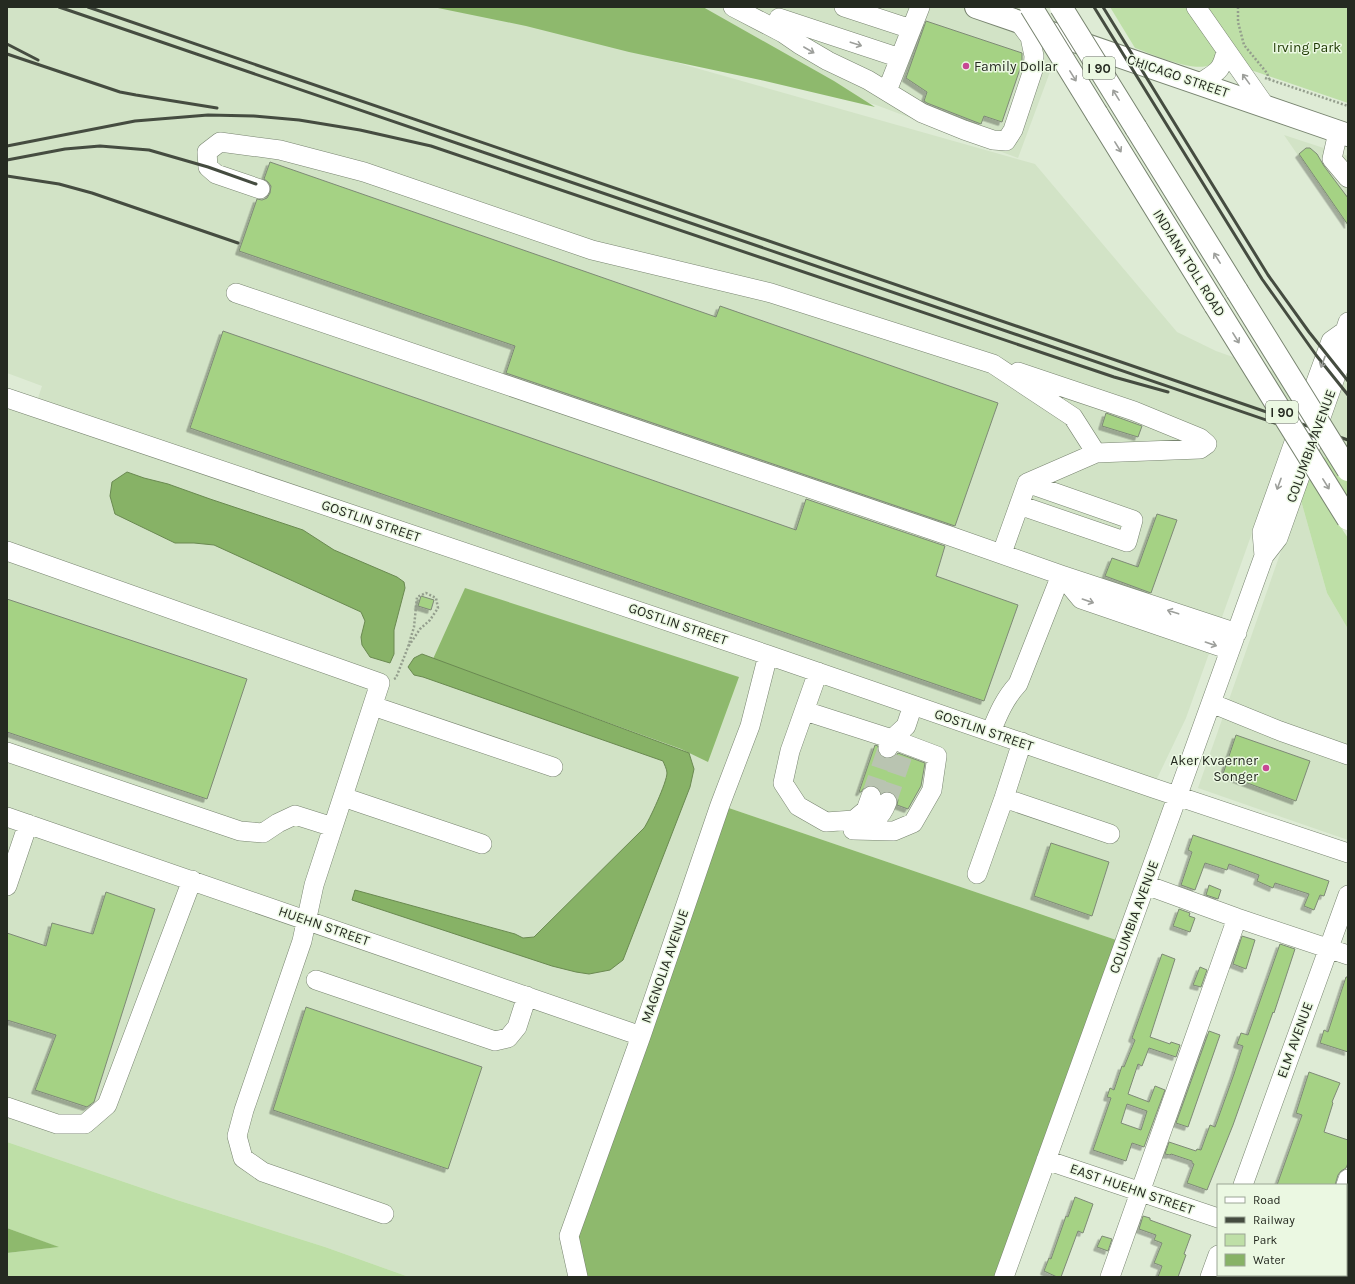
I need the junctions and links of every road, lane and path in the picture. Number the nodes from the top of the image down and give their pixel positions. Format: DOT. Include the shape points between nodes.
graph roads {
  1 [pos="733,7"];
  2 [pos="844,7"];
  3 [pos="920,7"];
  4 [pos="976,7"];
  5 [pos="1061,7"];
  6 [pos="1196,7"];
  7 [pos="1238,7"];
  8 [pos="1024,14"];
  9 [pos="779,18"];
  10 [pos="911,29"];
  11 [pos="1226,51"];
  12 [pos="900,58"];
  13 [pos="1261,77"];
  14 [pos="1269,79"];
  15 [pos="1199,84"];
  16 [pos="887,91"];
  17 [pos="1348,106"];
  18 [pos="1266,107"];
  19 [pos="1343,133"];
  20 [pos="1348,178"];
  21 [pos="260,189"];
  22 [pos="236,293"];
  23 [pos="1346,327"];
  24 [pos="993,364"];
  25 [pos="7,398"];
  26 [pos="1096,453"];
  27 [pos="1348,470"];
  28 [pos="1027,483"];
  29 [pos="1019,505"];
  30 [pos="1348,519"];
  31 [pos="7,551"];
  32 [pos="1002,554"];
  33 [pos="1061,575"];
  34 [pos="1233,642"];
  35 [pos="408,647"];
  36 [pos="768,655"];
  37 [pos="818,672"];
  38 [pos="380,683"];
  39 [pos="1211,703"];
  40 [pos="914,705"];
  41 [pos="372,706"];
  42 [pos="805,711"];
  43 [pos="991,732"];
  44 [pos="1022,742"];
  45 [pos="897,747"];
  46 [pos="7,752"];
  47 [pos="1348,755"];
  48 [pos="553,767"];
  49 [pos="1178,795"];
  50 [pos="342,797"];
  51 [pos="1004,798"];
  52 [pos="7,816"];
  53 [pos="826,822"];
  54 [pos="28,824"];
  55 [pos="333,827"];
  56 [pos="853,830"];
  57 [pos="1110,834"];
  58 [pos="482,844"];
  59 [pos="1348,853"];
  60 [pos="977,874"];
  61 [pos="192,880"];
  62 [pos="1146,885"];
  63 [pos="7,886"];
  64 [pos="1348,895"];
  65 [pos="1237,918"];
  66 [pos="306,920"];
  67 [pos="1328,949"];
  68 [pos="1348,955"];
  69 [pos="316,980"];
  70 [pos="527,996"];
  71 [pos="641,1036"];
  72 [pos="7,1106"];
  73 [pos="1046,1160"];
  74 [pos="1243,1184"];
  75 [pos="1141,1192"];
  76 [pos="384,1214"];
  77 [pos="1217,1218"];
  78 [pos="1217,1258"];
  79 [pos="578,1277"];
  80 [pos="1004,1277"];
  81 [pos="1110,1277"];
  82 [pos="1210,1277"];
  1 -- 9 [label="street"];
  2 -- 10 [label="street"];
  3 -- 10 [label="street"];
  4 -- 8 [label="main road, CHICAGO STREET"];
  27 -- 5 [label="main road, INDIANA TOLL ROAD / I 90, one-way, bridge"];
  6 -- 11 [label="street"];
  7 -- 14 [label="path" via="1238,22 1244,45"];
  8 -- 15 [label="main road, CHICAGO STREET"];
  8 -- 16 [label="street" via="1034,56 1033,70 1013,130 1006,141 993,140 922,113"];
  8 -- 30 [label="main road, INDIANA TOLL ROAD / I 90, one-way, bridge" via="1097,114"];
  9 -- 12 [label="street, one-way"];
  9 -- 16 [label="street, one-way" via="828,61"];
  10 -- 12 [label="street"];
  11 -- 15 [label="street" via="1220,69"];
  18 -- 11 [label="street, one-way"];
  12 -- 16 [label="street"];
  13 -- 14 [label="path"];
  14 -- 17 [label="path"];
  15 -- 18 [label="main road, CHICAGO STREET"];
  18 -- 19 [label="main road, CHICAGO STREET"];
  19 -- 20 [label="street" via="1332,159"];
  21 -- 24 [label="street" via="216,174 208,167 207,152 220,142 280,150 364,172 592,250 771,294"];
  22 -- 32 [label="street"];
  23 -- 34 [label="street, COLUMBIA AVENUE" via="1331,341 1306,409 1262,532 1264,556"];
  24 -- 26 [label="street" via="1073,417"];
  24 -- 26 [label="street" via="1134,411 1200,438 1207,444 1200,450"];
  25 -- 36 [label="street, GOSTLIN STREET"];
  26 -- 28 [label="street"];
  28 -- 29 [label="street"];
  28 -- 29 [label="street" via="1133,520 1127,542"];
  29 -- 32 [label="street"];
  31 -- 38 [label="street"];
  32 -- 33 [label="street"];
  33 -- 34 [label="street" via="1081,599"];
  33 -- 43 [label="street" via="1018,684 1000,710"];
  34 -- 39 [label="street, COLUMBIA AVENUE"];
  35 -- 35 [label="path" via="414,626 417,597 426,593 436,598 438,608"];
  35 -- 38 [label="path" via="396,678"];
  36 -- 37 [label="street, GOSTLIN STREET"];
  36 -- 71 [label="street, MAGNOLIA AVENUE" via="750,726 720,805"];
  37 -- 40 [label="street, GOSTLIN STREET"];
  37 -- 42 [label="street"];
  38 -- 41 [label="street"];
  39 -- 47 [label="street"];
  39 -- 49 [label="street, COLUMBIA AVENUE"];
  40 -- 43 [label="street, GOSTLIN STREET"];
  40 -- 45 [label="street"];
  41 -- 48 [label="street"];
  41 -- 50 [label="street"];
  42 -- 45 [label="street"];
  42 -- 53 [label="street" via="790,751 783,783 798,806"];
  43 -- 44 [label="street, GOSTLIN STREET"];
  44 -- 49 [label="street, GOSTLIN STREET"];
  44 -- 51 [label="street"];
  45 -- 56 [label="street" via="937,756 932,790 913,823 894,831"];
  46 -- 55 [label="street" via="240,832 263,833 295,815"];
  49 -- 59 [label="street, GOSTLIN STREET"];
  49 -- 62 [label="street, COLUMBIA AVENUE"];
  50 -- 55 [label="street"];
  50 -- 58 [label="street"];
  51 -- 57 [label="street"];
  51 -- 60 [label="street"];
  52 -- 54 [label="street, HUEHN STREET"];
  53 -- 56 [label="street"];
  53 -- 56 [label="street" via="854,820 879,799 884,811 873,822"];
  54 -- 61 [label="street, HUEHN STREET"];
  54 -- 63 [label="street"];
  55 -- 66 [label="street" via="314,885"];
  61 -- 66 [label="street, HUEHN STREET"];
  61 -- 72 [label="street" via="108,1105 85,1124 57,1124"];
  62 -- 65 [label="street"];
  62 -- 73 [label="street, COLUMBIA AVENUE"];
  64 -- 67 [label="street, ELM AVENUE"];
  65 -- 67 [label="street"];
  65 -- 75 [label="street"];
  66 -- 70 [label="street, HUEHN STREET"];
  66 -- 76 [label="street" via="302,941 237,1136 243,1158 263,1172"];
  67 -- 68 [label="street"];
  67 -- 74 [label="street, ELM AVENUE"];
  69 -- 70 [label="street" via="495,1040 508,1038 517,1027"];
  70 -- 71 [label="street, HUEHN STREET"];
  71 -- 79 [label="street, MAGNOLIA AVENUE" via="569,1236"];
  73 -- 75 [label="street, EAST HUEHN STREET"];
  73 -- 80 [label="street, COLUMBIA AVENUE"];
  75 -- 77 [label="street, EAST HUEHN STREET"];
  75 -- 81 [label="street"];
  78 -- 82 [label="street"];
}
